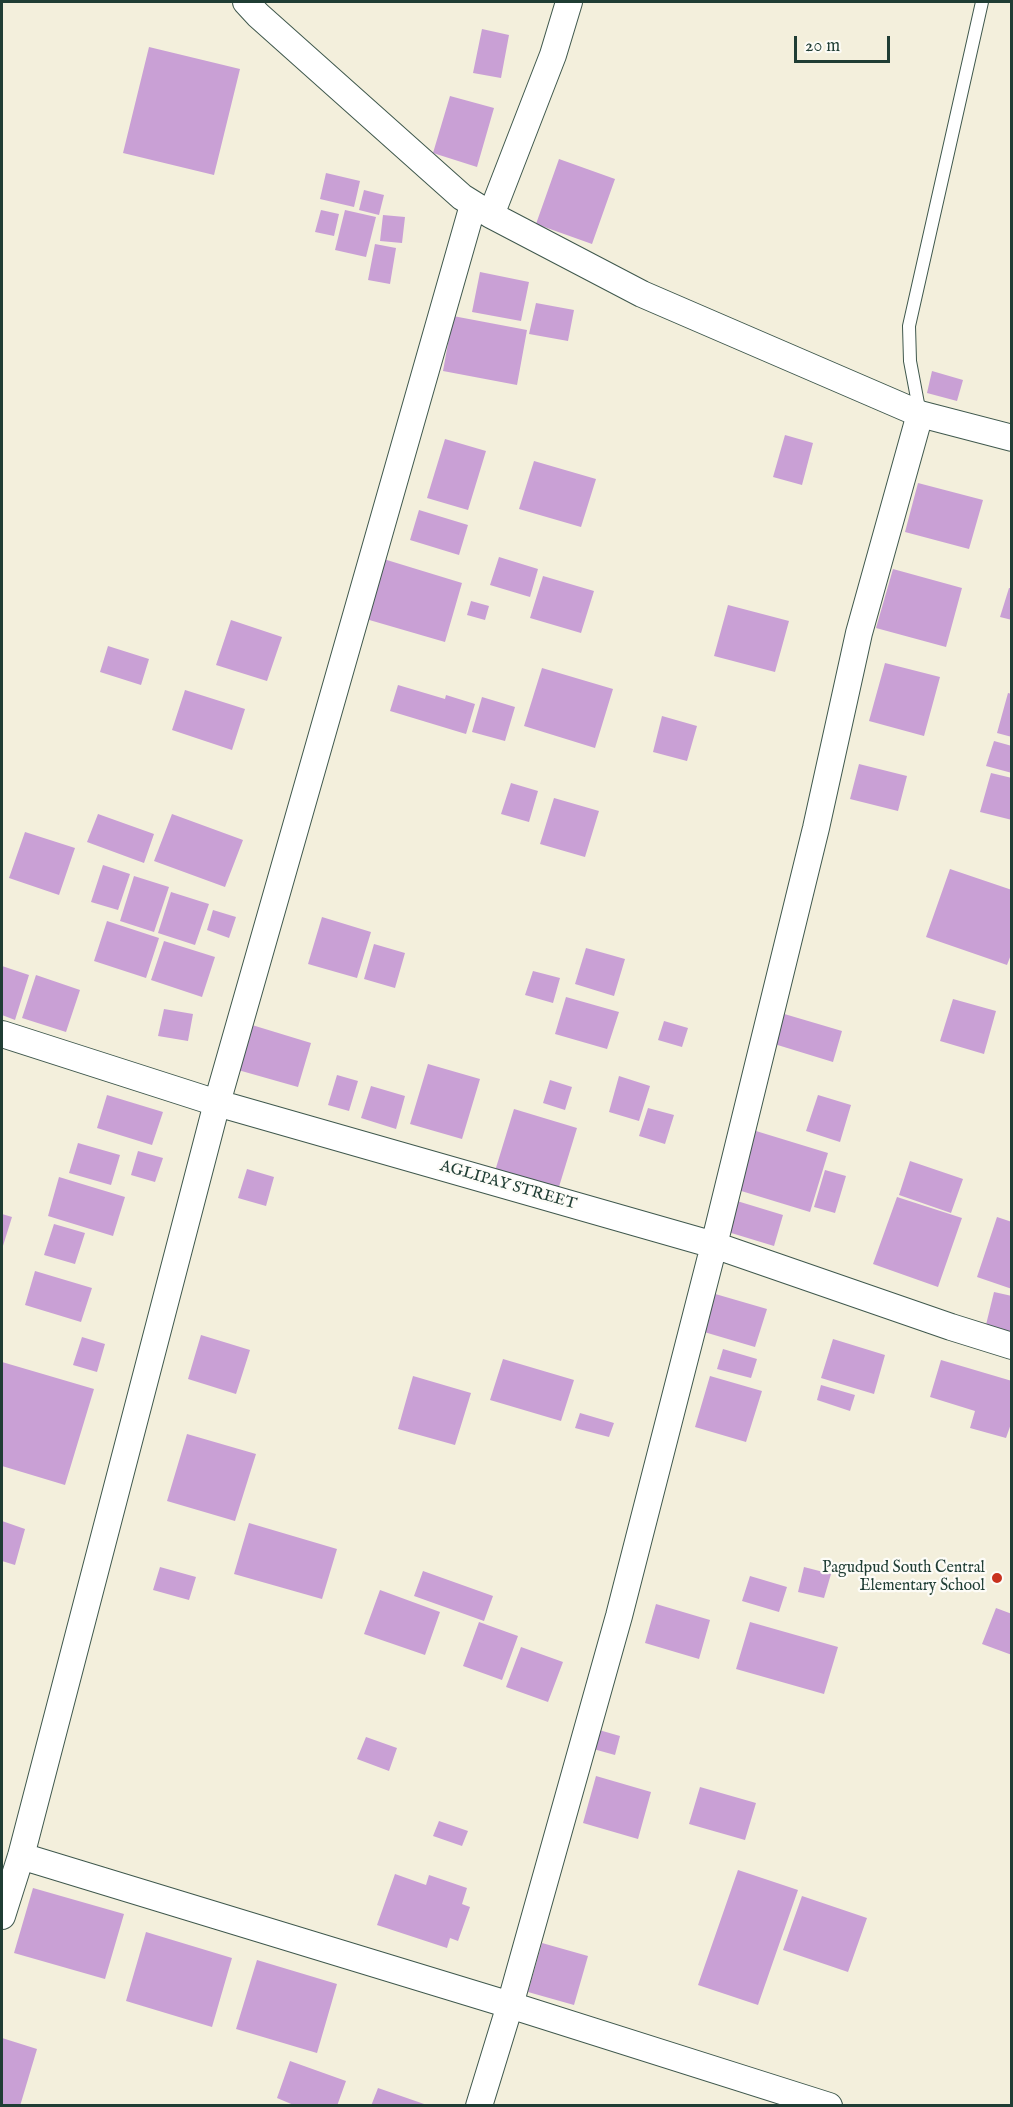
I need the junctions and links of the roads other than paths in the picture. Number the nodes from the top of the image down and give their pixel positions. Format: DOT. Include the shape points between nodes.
graph roads {
  1 [pos="246,2"];
  2 [pos="569,2"];
  3 [pos="982,2"];
  4 [pos="482,210"];
  5 [pos="920,414"];
  6 [pos="1011,438"];
  7 [pos="2,1034"];
  8 [pos="217,1103"];
  9 [pos="714,1245"];
  10 [pos="1011,1346"];
  11 [pos="21,1856"];
  12 [pos="2,1916"];
  13 [pos="510,2005"];
  14 [pos="479,2106"];
  15 [pos="829,2106"];
  1 -- 4 [label="street"];
  2 -- 4 [label="street" via="553,55"];
  3 -- 5 [label="lane" via="909,326 910,361"];
  4 -- 5 [label="street" via="642,294"];
  4 -- 8 [label="street"];
  5 -- 6 [label="street"];
  5 -- 9 [label="street" via="858,633 816,828"];
  7 -- 8 [label="street, AGLIPAY STREET"];
  8 -- 9 [label="street, AGLIPAY STREET"];
  8 -- 11 [label="street"];
  9 -- 10 [label="street, AGLIPAY STREET"];
  9 -- 13 [label="street" via="619,1617"];
  11 -- 12 [label="street"];
  11 -- 13 [label="street"];
  13 -- 14 [label="street"];
  13 -- 15 [label="street"];
}
